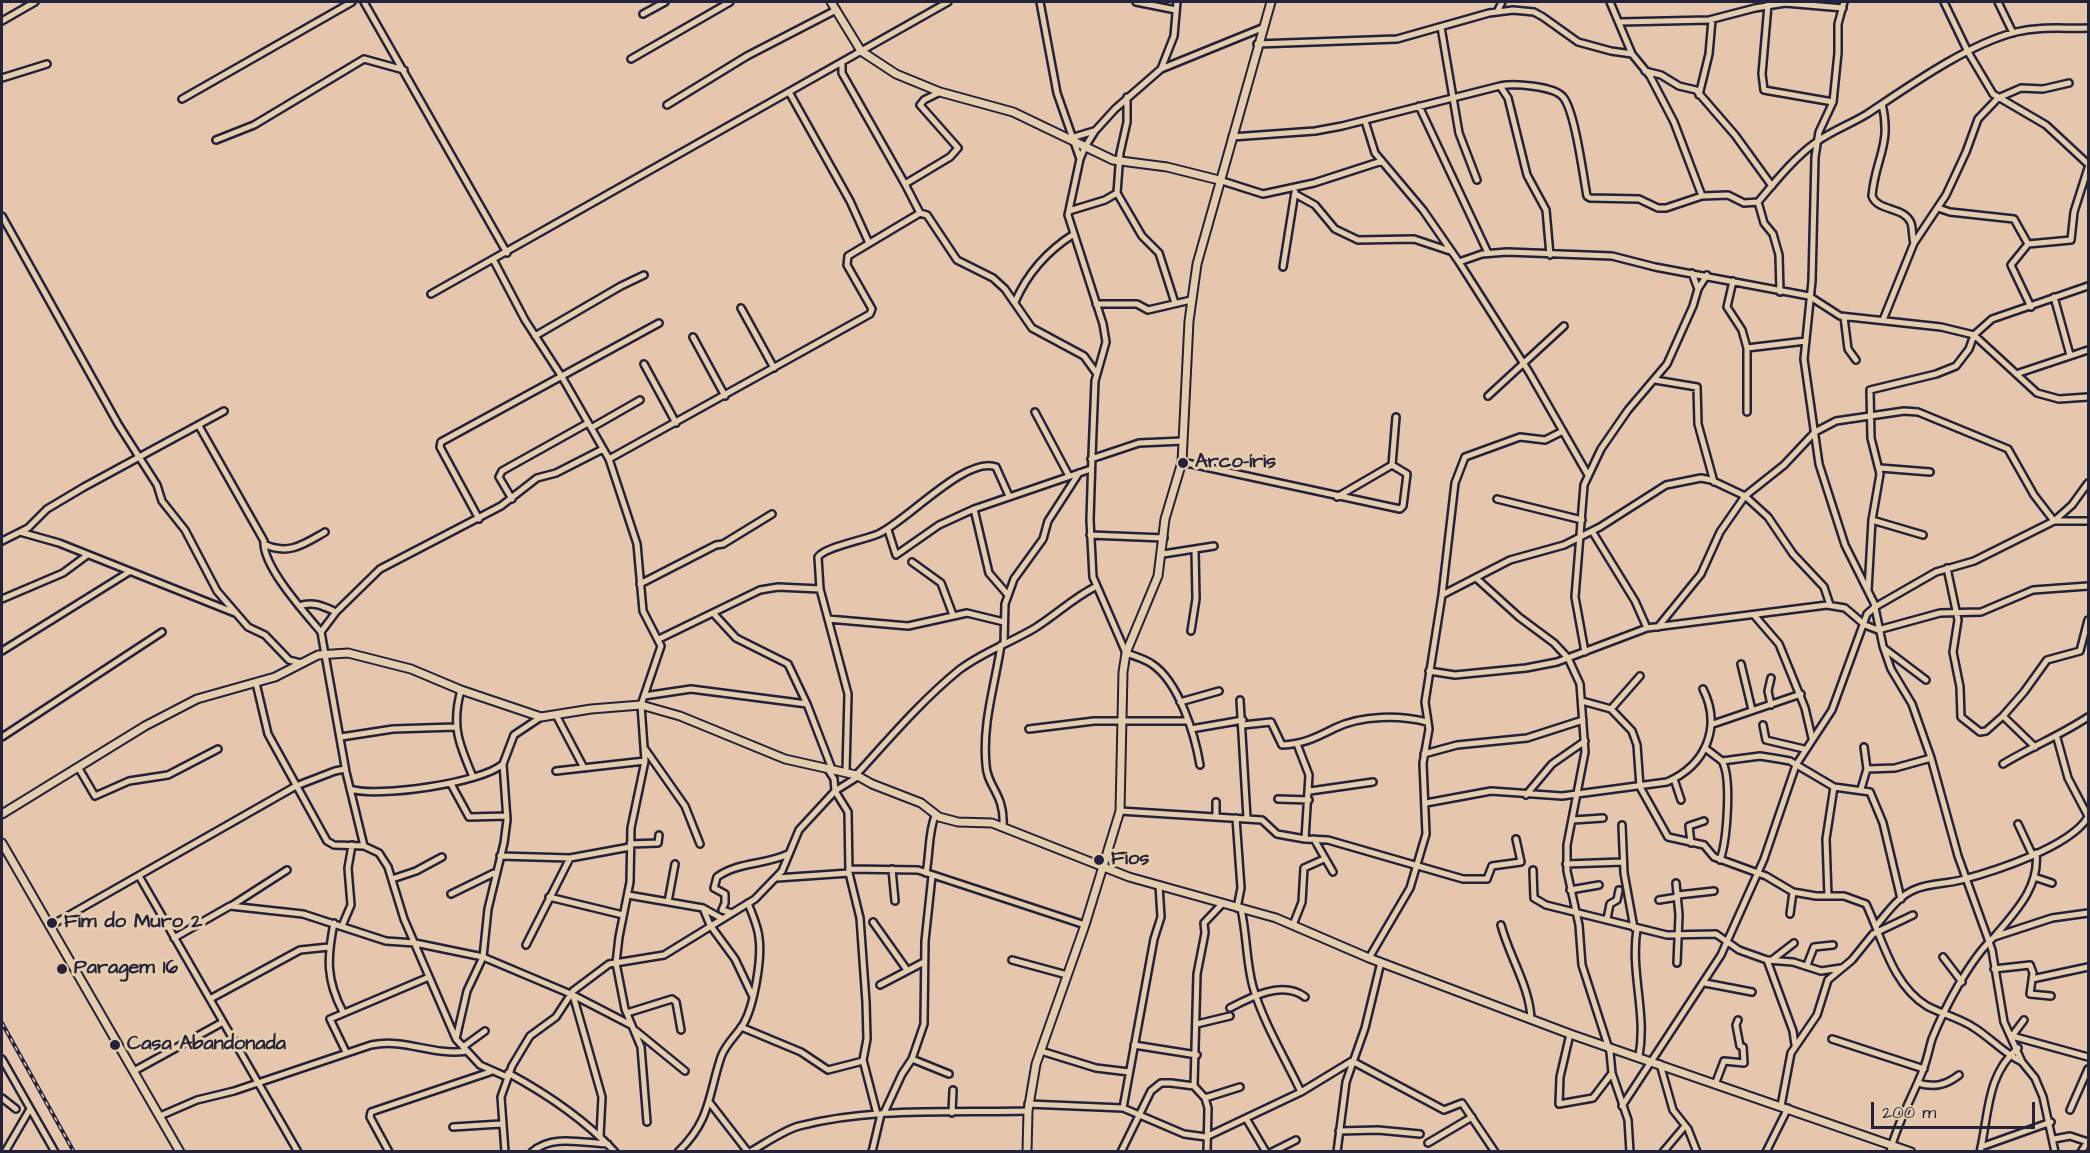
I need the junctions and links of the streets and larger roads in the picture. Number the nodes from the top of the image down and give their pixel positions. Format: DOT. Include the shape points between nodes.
graph roads {
  1 [pos="35,2"];
  2 [pos="352,2"];
  3 [pos="364,2"];
  4 [pos="664,2"];
  5 [pos="730,2"];
  6 [pos="831,2"];
  7 [pos="948,2"];
  8 [pos="1040,2"];
  9 [pos="1136,2"];
  10 [pos="1177,2"];
  11 [pos="1270,2"];
  12 [pos="1502,2"];
  13 [pos="1610,2"];
  14 [pos="1617,2"];
  15 [pos="1944,2"];
  16 [pos="1998,2"];
  17 [pos="1843,4"];
  18 [pos="1768,5"];
  19 [pos="836,10"];
  20 [pos="1176,10"];
  21 [pos="1615,10"];
  22 [pos="1497,12"];
  23 [pos="643,14"];
  24 [pos="1712,20"];
  25 [pos="2,21"];
  26 [pos="1620,22"];
  27 [pos="1441,27"];
  28 [pos="1262,28"];
  29 [pos="2088,28"];
  30 [pos="2013,33"];
  31 [pos="1257,44"];
  32 [pos="861,51"];
  33 [pos="1968,52"];
  34 [pos="1632,54"];
  35 [pos="631,59"];
  36 [pos="842,62"];
  37 [pos="47,64"];
  38 [pos="1161,69"];
  39 [pos="404,70"];
  40 [pos="1646,71"];
  41 [pos="2,78"];
  42 [pos="2069,83"];
  43 [pos="1500,86"];
  44 [pos="789,92"];
  45 [pos="940,92"];
  46 [pos="1699,95"];
  47 [pos="1127,97"];
  48 [pos="1451,98"];
  49 [pos="1998,98"];
  50 [pos="182,99"];
  51 [pos="1833,102"];
  52 [pos="1882,104"];
  53 [pos="667,105"];
  54 [pos="1419,106"];
  55 [pos="1365,121"];
  56 [pos="1095,130"];
  57 [pos="1232,137"];
  58 [pos="1071,138"];
  59 [pos="216,140"];
  60 [pos="1816,142"];
  61 [pos="1085,147"];
  62 [pos="1080,159"];
  63 [pos="1119,161"];
  64 [pos="1382,161"];
  65 [pos="2088,166"];
  66 [pos="1219,180"];
  67 [pos="1477,180"];
  68 [pos="905,184"];
  69 [pos="1772,186"];
  70 [pos="1295,192"];
  71 [pos="1117,193"];
  72 [pos="1702,196"];
  73 [pos="1758,202"];
  74 [pos="1938,208"];
  75 [pos="1069,211"];
  76 [pos="920,213"];
  77 [pos="2,216"];
  78 [pos="1074,234"];
  79 [pos="868,243"];
  80 [pos="1914,243"];
  81 [pos="2028,244"];
  82 [pos="1451,251"];
  83 [pos="507,253"];
  84 [pos="1488,253"];
  85 [pos="1550,255"];
  86 [pos="494,261"];
  87 [pos="1459,262"];
  88 [pos="1283,267"];
  89 [pos="1692,273"];
  90 [pos="644,275"];
  91 [pos="1707,275"];
  92 [pos="1733,281"];
  93 [pos="2088,286"];
  94 [pos="1698,289"];
  95 [pos="1780,292"];
  96 [pos="431,294"];
  97 [pos="1809,296"];
  98 [pos="2054,297"];
  99 [pos="1191,300"];
  100 [pos="1015,303"];
  101 [pos="1175,303"];
  102 [pos="1096,304"];
  103 [pos="2031,307"];
  104 [pos="741,308"];
  105 [pos="1845,317"];
  106 [pos="1883,320"];
  107 [pos="659,323"];
  108 [pos="1564,326"];
  109 [pos="1974,335"];
  110 [pos="535,336"];
  111 [pos="693,337"];
  112 [pos="1806,341"];
  113 [pos="1747,348"];
  114 [pos="2088,350"];
  115 [pos="2070,355"];
  116 [pos="1856,360"];
  117 [pos="1522,362"];
  118 [pos="644,364"];
  119 [pos="774,368"];
  120 [pos="1097,374"];
  121 [pos="2016,374"];
  122 [pos="562,377"];
  123 [pos="1655,380"];
  124 [pos="725,396"];
  125 [pos="1488,396"];
  126 [pos="2088,397"];
  127 [pos="640,400"];
  128 [pos="224,411"];
  129 [pos="1035,412"];
  130 [pos="1747,412"];
  131 [pos="1396,417"];
  132 [pos="1872,417"];
  133 [pos="676,423"];
  134 [pos="200,426"];
  135 [pos="590,426"];
  136 [pos="1563,431"];
  137 [pos="1815,432"];
  138 [pos="1183,441"];
  139 [pos="603,449"];
  140 [pos="138,458"];
  141 [pos="609,459"];
  142 [pos="1092,459"];
  143 [pos="1182,462"];
  144 [pos="1392,465"];
  145 [pos="1880,468"];
  146 [pos="1091,469"];
  147 [pos="1080,472"];
  148 [pos="1930,472"];
  149 [pos="1588,475"];
  150 [pos="1069,476"];
  151 [pos="1714,482"];
  152 [pos="2088,483"];
  153 [pos="1009,496"];
  154 [pos="1745,496"];
  155 [pos="1337,497"];
  156 [pos="512,499"];
  157 [pos="1497,499"];
  158 [pos="974,509"];
  159 [pos="772,514"];
  160 [pos="479,519"];
  161 [pos="1582,520"];
  162 [pos="1872,520"];
  163 [pos="2054,521"];
  164 [pos="2088,521"];
  165 [pos="888,530"];
  166 [pos="1592,531"];
  167 [pos="20,532"];
  168 [pos="325,532"];
  169 [pos="1090,535"];
  170 [pos="1923,535"];
  171 [pos="1580,536"];
  172 [pos="1164,538"];
  173 [pos="2,541"];
  174 [pos="264,544"];
  175 [pos="1214,546"];
  176 [pos="1195,550"];
  177 [pos="1163,554"];
  178 [pos="86,556"];
  179 [pos="912,562"];
  180 [pos="1947,568"];
  181 [pos="129,572"];
  182 [pos="1476,578"];
  183 [pos="640,584"];
  184 [pos="2088,586"];
  185 [pos="1095,587"];
  186 [pos="820,589"];
  187 [pos="1868,591"];
  188 [pos="1008,595"];
  189 [pos="1442,595"];
  190 [pos="2,599"];
  191 [pos="1830,605"];
  192 [pos="299,606"];
  193 [pos="1875,607"];
  194 [pos="336,612"];
  195 [pos="1957,612"];
  196 [pos="236,614"];
  197 [pos="714,614"];
  198 [pos="953,615"];
  199 [pos="1754,615"];
  200 [pos="828,619"];
  201 [pos="2088,620"];
  202 [pos="1004,622"];
  203 [pos="1863,623"];
  204 [pos="1658,627"];
  205 [pos="1647,628"];
  206 [pos="1878,630"];
  207 [pos="1191,631"];
  208 [pos="162,632"];
  209 [pos="321,632"];
  210 [pos="659,639"];
  211 [pos="1003,644"];
  212 [pos="1884,648"];
  213 [pos="2,651"];
  214 [pos="1585,652"];
  215 [pos="325,653"];
  216 [pos="1126,653"];
  217 [pos="1568,658"];
  218 [pos="301,663"];
  219 [pos="1741,664"];
  220 [pos="1429,671"];
  221 [pos="1640,676"];
  222 [pos="1771,678"];
  223 [pos="1926,680"];
  224 [pos="255,683"];
  225 [pos="1703,689"];
  226 [pos="460,690"];
  227 [pos="1219,691"];
  228 [pos="1801,694"];
  229 [pos="644,696"];
  230 [pos="1240,700"];
  231 [pos="1582,701"];
  232 [pos="1180,702"];
  233 [pos="807,704"];
  234 [pos="641,705"];
  235 [pos="1771,705"];
  236 [pos="1611,709"];
  237 [pos="1752,710"];
  238 [pos="556,715"];
  239 [pos="2003,716"];
  240 [pos="541,717"];
  241 [pos="2088,717"];
  242 [pos="1584,720"];
  243 [pos="1120,721"];
  244 [pos="1186,721"];
  245 [pos="1243,722"];
  246 [pos="1428,722"];
  247 [pos="1713,724"];
  248 [pos="1763,724"];
  249 [pos="455,727"];
  250 [pos="1029,729"];
  251 [pos="1191,729"];
  252 [pos="2,737"];
  253 [pos="341,737"];
  254 [pos="1812,738"];
  255 [pos="2057,738"];
  256 [pos="1585,741"];
  257 [pos="1297,744"];
  258 [pos="644,747"];
  259 [pos="1864,747"];
  260 [pos="2035,747"];
  261 [pos="1705,748"];
  262 [pos="218,749"];
  263 [pos="1804,750"];
  264 [pos="1424,754"];
  265 [pos="1931,758"];
  266 [pos="1722,760"];
  267 [pos="645,761"];
  268 [pos="502,764"];
  269 [pos="2004,764"];
  270 [pos="1200,765"];
  271 [pos="1796,765"];
  272 [pos="78,767"];
  273 [pos="584,768"];
  274 [pos="829,768"];
  275 [pos="345,769"];
  276 [pos="1867,769"];
  277 [pos="556,771"];
  278 [pos="846,771"];
  279 [pos="857,775"];
  280 [pos="473,777"];
  281 [pos="1674,779"];
  282 [pos="1373,782"];
  283 [pos="451,784"];
  284 [pos="296,786"];
  285 [pos="1640,787"];
  286 [pos="1834,787"];
  287 [pos="350,789"];
  288 [pos="1861,789"];
  289 [pos="835,791"];
  290 [pos="1310,791"];
  291 [pos="1578,793"];
  292 [pos="1526,795"];
  293 [pos="1278,799"];
  294 [pos="1309,800"];
  295 [pos="1681,800"];
  296 [pos="1216,802"];
  297 [pos="1426,803"];
  298 [pos="1120,812"];
  299 [pos="2,814"];
  300 [pos="507,816"];
  301 [pos="935,816"];
  302 [pos="1216,817"];
  303 [pos="1236,818"];
  304 [pos="1247,818"];
  305 [pos="1603,818"];
  306 [pos="1573,820"];
  307 [pos="2088,820"];
  308 [pos="1704,821"];
  309 [pos="2018,824"];
  310 [pos="1622,825"];
  311 [pos="1003,826"];
  312 [pos="659,835"];
  313 [pos="1305,839"];
  314 [pos="1314,839"];
  315 [pos="1516,839"];
  316 [pos="2,843"];
  317 [pos="1691,843"];
  318 [pos="700,844"];
  319 [pos="352,845"];
  320 [pos="364,846"];
  321 [pos="630,846"];
  322 [pos="788,854"];
  323 [pos="2034,854"];
  324 [pos="500,856"];
  325 [pos="442,857"];
  326 [pos="570,858"];
  327 [pos="1324,859"];
  328 [pos="1720,860"];
  329 [pos="1623,862"];
  330 [pos="675,864"];
  331 [pos="1566,864"];
  332 [pos="1417,865"];
  333 [pos="1104,868"];
  334 [pos="892,869"];
  335 [pos="287,870"];
  336 [pos="1533,870"];
  337 [pos="849,871"];
  338 [pos="1334,872"];
  339 [pos="494,873"];
  340 [pos="926,873"];
  341 [pos="1758,873"];
  342 [pos="139,876"];
  343 [pos="933,876"];
  344 [pos="2034,877"];
  345 [pos="777,878"];
  346 [pos="392,879"];
  347 [pos="1966,879"];
  348 [pos="1676,883"];
  349 [pos="2052,883"];
  350 [pos="1159,885"];
  351 [pos="1599,885"];
  352 [pos="1570,890"];
  353 [pos="1619,890"];
  354 [pos="1714,891"];
  355 [pos="1793,892"];
  356 [pos="451,894"];
  357 [pos="628,895"];
  358 [pos="1678,896"];
  359 [pos="1828,896"];
  360 [pos="549,897"];
  361 [pos="1901,898"];
  362 [pos="1659,900"];
  363 [pos="895,901"];
  364 [pos="668,902"];
  365 [pos="748,903"];
  366 [pos="1222,904"];
  367 [pos="230,906"];
  368 [pos="703,908"];
  369 [pos="1239,909"];
  370 [pos="732,913"];
  371 [pos="1576,913"];
  372 [pos="2088,913"];
  373 [pos="1790,914"];
  374 [pos="623,915"];
  375 [pos="1913,915"];
  376 [pos="721,918"];
  377 [pos="1607,919"];
  378 [pos="873,922"];
  379 [pos="334,923"];
  380 [pos="710,925"];
  381 [pos="1085,925"];
  382 [pos="1293,925"];
  383 [pos="1501,925"];
  384 [pos="50,926"];
  385 [pos="342,926"];
  386 [pos="1636,928"];
  387 [pos="1877,929"];
  388 [pos="1678,935"];
  389 [pos="1994,937"];
  390 [pos="174,938"];
  391 [pos="1727,941"];
  392 [pos="415,943"];
  393 [pos="1988,943"];
  394 [pos="1794,944"];
  395 [pos="526,945"];
  396 [pos="1833,945"];
  397 [pos="329,947"];
  398 [pos="483,957"];
  399 [pos="1943,957"];
  400 [pos="1369,958"];
  401 [pos="1012,960"];
  402 [pos="1769,960"];
  403 [pos="924,962"];
  404 [pos="1381,962"];
  405 [pos="616,963"];
  406 [pos="1677,963"];
  407 [pos="1807,965"];
  408 [pos="2088,967"];
  409 [pos="1841,968"];
  410 [pos="1994,969"];
  411 [pos="907,970"];
  412 [pos="1067,975"];
  413 [pos="429,977"];
  414 [pos="2032,979"];
  415 [pos="1706,982"];
  416 [pos="1962,982"];
  417 [pos="880,985"];
  418 [pos="1752,992"];
  419 [pos="572,995"];
  420 [pos="752,996"];
  421 [pos="1256,996"];
  422 [pos="2050,996"];
  423 [pos="1305,997"];
  424 [pos="210,999"];
  425 [pos="1230,1008"];
  426 [pos="343,1012"];
  427 [pos="627,1013"];
  428 [pos="1945,1014"];
  429 [pos="1230,1016"];
  430 [pos="1531,1019"];
  431 [pos="1738,1020"];
  432 [pos="2024,1020"];
  433 [pos="223,1022"];
  434 [pos="1197,1024"];
  435 [pos="741,1027"];
  436 [pos="634,1028"];
  437 [pos="681,1030"];
  438 [pos="485,1031"];
  439 [pos="1570,1034"];
  440 [pos="2012,1036"];
  441 [pos="456,1039"];
  442 [pos="1832,1039"];
  443 [pos="1134,1045"];
  444 [pos="1795,1045"];
  445 [pos="1607,1047"];
  446 [pos="2018,1048"];
  447 [pos="465,1049"];
  448 [pos="1041,1051"];
  449 [pos="346,1052"];
  450 [pos="1197,1055"];
  451 [pos="1639,1056"];
  452 [pos="2008,1056"];
  453 [pos="2088,1057"];
  454 [pos="2,1059"];
  455 [pos="912,1059"];
  456 [pos="1650,1060"];
  457 [pos="1352,1061"];
  458 [pos="863,1062"];
  459 [pos="2022,1062"];
  460 [pos="1660,1064"];
  461 [pos="1924,1069"];
  462 [pos="2088,1069"];
  463 [pos="134,1071"];
  464 [pos="492,1071"];
  465 [pos="685,1071"];
  466 [pos="1129,1072"];
  467 [pos="1612,1073"];
  468 [pos="949,1074"];
  469 [pos="508,1075"];
  470 [pos="1959,1075"];
  471 [pos="1716,1082"];
  472 [pos="258,1083"];
  473 [pos="1918,1083"];
  474 [pos="1194,1086"];
  475 [pos="1240,1087"];
  476 [pos="953,1090"];
  477 [pos="1301,1092"];
  478 [pos="2,1098"];
  479 [pos="1205,1098"];
  480 [pos="710,1102"];
  481 [pos="1028,1107"];
  482 [pos="1622,1107"];
  483 [pos="1784,1107"];
  484 [pos="16,1108"];
  485 [pos="1123,1108"];
  486 [pos="30,1109"];
  487 [pos="2070,1110"];
  488 [pos="952,1113"];
  489 [pos="881,1114"];
  490 [pos="1138,1114"];
  491 [pos="160,1116"];
  492 [pos="1472,1117"];
  493 [pos="1247,1120"];
  494 [pos="647,1122"];
  495 [pos="2051,1122"];
  496 [pos="501,1124"];
  497 [pos="1685,1126"];
  498 [pos="453,1127"];
  499 [pos="1339,1131"];
  500 [pos="1420,1134"];
  501 [pos="600,1136"];
  502 [pos="1206,1137"];
  503 [pos="2,1138"];
  504 [pos="2054,1139"];
  505 [pos="1296,1140"];
  506 [pos="9,1142"];
  507 [pos="2088,1142"];
  508 [pos="1428,1143"];
  509 [pos="608,1144"];
  510 [pos="1891,1149"];
  511 [pos="1980,1149"];
  512 [pos="5,1152"];
  513 [pos="55,1152"];
  514 [pos="180,1152"];
  515 [pos="298,1152"];
  516 [pos="389,1152"];
  517 [pos="505,1152"];
  518 [pos="532,1152"];
  519 [pos="615,1152"];
  520 [pos="678,1152"];
  521 [pos="749,1152"];
  522 [pos="872,1152"];
  523 [pos="1027,1152"];
  524 [pos="1121,1152"];
  525 [pos="1207,1152"];
  526 [pos="1266,1152"];
  527 [pos="1272,1152"];
  528 [pos="1338,1152"];
  529 [pos="1495,1152"];
  530 [pos="1630,1152"];
  531 [pos="1663,1152"];
  532 [pos="1697,1152"];
  533 [pos="1766,1152"];
  534 [pos="1911,1152"];
  535 [pos="2055,1152"];
  536 [pos="2081,1152"];
  1 -- 25 [label="street"];
  2 -- 50 [label="street"];
  3 -- 39 [label="street"];
  4 -- 23 [label="street"];
  5 -- 35 [label="street"];
  6 -- 19 [label="street"];
  7 -- 32 [label="street"];
  8 -- 58 [label="street" via="1052,72"];
  9 -- 20 [label="street"];
  10 -- 20 [label="street"];
  11 -- 28 [label="street"];
  12 -- 22 [label="street"];
  13 -- 21 [label="street"];
  14 -- 21 [label="street"];
  15 -- 33 [label="street"];
  16 -- 30 [label="street"];
  17 -- 18 [label="street"];
  17 -- 51 [label="street"];
  18 -- 24 [label="street"];
  18 -- 51 [label="street" via="1764,90"];
  19 -- 32 [label="street"];
  19 -- 53 [label="street" via="747,56"];
  20 -- 38 [label="street" via="1173,40"];
  21 -- 26 [label="street"];
  22 -- 27 [label="street"];
  22 -- 34 [label="street" via="1534,12 1578,42"];
  24 -- 26 [label="street"];
  24 -- 46 [label="street"];
  26 -- 34 [label="street"];
  27 -- 31 [label="street" via="1397,39"];
  27 -- 48 [label="street"];
  28 -- 31 [label="street"];
  28 -- 38 [label="street"];
  29 -- 30 [label="street" via="2050,26"];
  30 -- 33 [label="street"];
  31 -- 57 [label="street"];
  32 -- 36 [label="street"];
  32 -- 45 [label="street" via="896,75"];
  33 -- 49 [label="street"];
  33 -- 52 [label="street"];
  34 -- 40 [label="street"];
  36 -- 44 [label="street"];
  36 -- 68 [label="street" via="842,73"];
  37 -- 41 [label="street"];
  38 -- 47 [label="street"];
  39 -- 59 [label="street" via="364,59 254,125"];
  39 -- 83 [label="street"];
  40 -- 46 [label="street" via="1690,87"];
  40 -- 72 [label="street" via="1674,122"];
  42 -- 49 [label="street" via="2043,89 2024,87"];
  43 -- 48 [label="street"];
  43 -- 72 [label="street" via="1521,83 1558,93 1564,99 1590,198 1639,199 1666,208"];
  43 -- 85 [label="street" via="1508,98 1527,175 1546,210"];
  44 -- 79 [label="street" via="850,201"];
  44 -- 83 [label="street"];
  45 -- 58 [label="street" via="1013,112"];
  45 -- 68 [label="street" via="920,105 957,145 957,150"];
  46 -- 69 [label="street" via="1735,135"];
  47 -- 56 [label="street"];
  47 -- 63 [label="street" via="1127,122"];
  48 -- 54 [label="street"];
  48 -- 67 [label="street"];
  49 -- 65 [label="street" via="2046,125"];
  49 -- 74 [label="street" via="1978,119"];
  51 -- 60 [label="street"];
  52 -- 60 [label="street"];
  52 -- 80 [label="street" via="1886,141 1872,196 1877,204 1903,214"];
  54 -- 55 [label="street"];
  54 -- 84 [label="street"];
  55 -- 57 [label="street" via="1315,131"];
  55 -- 64 [label="street" via="1371,146"];
  56 -- 58 [label="street"];
  56 -- 61 [label="street"];
  57 -- 66 [label="street"];
  58 -- 61 [label="street"];
  58 -- 62 [label="street"];
  60 -- 69 [label="street"];
  60 -- 97 [label="street"];
  61 -- 62 [label="street"];
  61 -- 63 [label="street"];
  62 -- 75 [label="street"];
  63 -- 66 [label="street" via="1167,167"];
  63 -- 71 [label="street"];
  64 -- 70 [label="street"];
  64 -- 82 [label="street"];
  65 -- 81 [label="street" via="2074,212 2071,240"];
  66 -- 70 [label="street" via="1259,194"];
  66 -- 99 [label="street"];
  68 -- 76 [label="street"];
  69 -- 73 [label="street"];
  70 -- 82 [label="street" via="1315,205 1335,230 1358,240 1414,240"];
  70 -- 88 [label="street"];
  71 -- 75 [label="street"];
  71 -- 101 [label="street" via="1142,236 1159,253"];
  72 -- 73 [label="street" via="1728,195 1744,203"];
  73 -- 95 [label="street" via="1779,255"];
  74 -- 80 [label="street"];
  74 -- 81 [label="street" via="2014,219"];
  75 -- 78 [label="street"];
  76 -- 79 [label="street"];
  76 -- 100 [label="street" via="927,216 957,260 993,278"];
  77 -- 140 [label="street"];
  78 -- 100 [label="street" via="1047,253 1025,281"];
  78 -- 102 [label="street"];
  79 -- 119 [label="street" via="850,254 846,262 872,312"];
  80 -- 106 [label="street"];
  81 -- 103 [label="street" via="2011,268"];
  82 -- 87 [label="street"];
  83 -- 86 [label="street"];
  84 -- 85 [label="street"];
  84 -- 87 [label="street"];
  85 -- 89 [label="street" via="1612,256"];
  86 -- 96 [label="street"];
  86 -- 110 [label="street"];
  87 -- 117 [label="street"];
  89 -- 91 [label="street"];
  89 -- 94 [label="street"];
  90 -- 110 [label="street"];
  91 -- 92 [label="street"];
  91 -- 94 [label="street"];
  92 -- 95 [label="street"];
  92 -- 113 [label="street" via="1727,307 1742,330"];
  93 -- 98 [label="street"];
  94 -- 123 [label="street" via="1676,346"];
  95 -- 97 [label="street"];
  97 -- 105 [label="street"];
  97 -- 112 [label="street"];
  98 -- 103 [label="street"];
  98 -- 115 [label="street"];
  99 -- 101 [label="street"];
  99 -- 138 [label="street"];
  100 -- 120 [label="street" via="1032,328 1084,356"];
  101 -- 102 [label="street" via="1148,310 1137,304"];
  102 -- 120 [label="street" via="1106,342"];
  103 -- 109 [label="street" via="1992,319"];
  104 -- 119 [label="street"];
  105 -- 106 [label="street"];
  105 -- 116 [label="street" via="1848,349"];
  106 -- 109 [label="street"];
  107 -- 122 [label="street"];
  108 -- 117 [label="street"];
  109 -- 121 [label="street"];
  109 -- 132 [label="street" via="1956,366 1871,389"];
  110 -- 122 [label="street"];
  111 -- 124 [label="street"];
  112 -- 113 [label="street"];
  112 -- 137 [label="street" via="1805,369"];
  113 -- 130 [label="street"];
  114 -- 115 [label="street"];
  115 -- 121 [label="street"];
  117 -- 125 [label="street"];
  117 -- 136 [label="street"];
  118 -- 133 [label="street"];
  119 -- 124 [label="street"];
  120 -- 142 [label="street"];
  121 -- 126 [label="street" via="2037,393 2059,399"];
  122 -- 135 [label="street"];
  122 -- 160 [label="street" via="441,442 440,447"];
  123 -- 149 [label="street" via="1628,410"];
  123 -- 151 [label="street" via="1697,387 1698,424"];
  124 -- 133 [label="street"];
  127 -- 135 [label="street"];
  128 -- 134 [label="street"];
  129 -- 150 [label="street"];
  131 -- 144 [label="street"];
  132 -- 137 [label="street" via="1836,421"];
  132 -- 145 [label="street" via="1872,448"];
  132 -- 163 [label="street" via="1918,412 2008,448 2034,495"];
  133 -- 141 [label="street"];
  134 -- 140 [label="street"];
  134 -- 174 [label="street"];
  135 -- 139 [label="street"];
  135 -- 156 [label="street" via="502,471 499,477"];
  136 -- 149 [label="street"];
  136 -- 189 [label="street" via="1545,440 1520,437 1463,459 1455,483"];
  137 -- 154 [label="street" via="1784,465"];
  137 -- 187 [label="street" via="1821,474 1850,559"];
  138 -- 142 [label="street" via="1139,443"];
  138 -- 143 [label="street"];
  139 -- 141 [label="street"];
  139 -- 156 [label="street" via="556,473 537,478"];
  140 -- 167 [label="street" via="47,509"];
  140 -- 196 [label="street" via="217,591"];
  141 -- 183 [label="street" via="635,534"];
  142 -- 146 [label="street"];
  143 -- 155 [label="street"];
  143 -- 172 [label="street" via="1166,514"];
  144 -- 155 [label="street"];
  144 -- 155 [label="street" via="1407,474 1400,509"];
  145 -- 148 [label="street"];
  145 -- 162 [label="street"];
  146 -- 147 [label="street"];
  146 -- 169 [label="street"];
  147 -- 150 [label="street"];
  147 -- 188 [label="street"];
  149 -- 161 [label="street"];
  150 -- 153 [label="street"];
  151 -- 154 [label="street"];
  151 -- 166 [label="street" via="1701,478 1666,485"];
  152 -- 163 [label="street"];
  153 -- 158 [label="street"];
  153 -- 165 [label="street" via="996,467 985,466 953,479"];
  154 -- 191 [label="street" via="1768,517 1793,554 1820,581"];
  154 -- 204 [label="street" via="1720,532 1701,574"];
  156 -- 160 [label="street"];
  157 -- 161 [label="street"];
  158 -- 165 [label="street" via="939,525 896,555"];
  158 -- 188 [label="street" via="989,573"];
  159 -- 183 [label="street" via="723,544"];
  160 -- 194 [label="street" via="380,569"];
  161 -- 171 [label="street"];
  162 -- 170 [label="street"];
  162 -- 187 [label="street"];
  163 -- 164 [label="street"];
  163 -- 180 [label="street" via="1974,561"];
  165 -- 186 [label="street" via="820,553"];
  166 -- 171 [label="street"];
  166 -- 205 [label="street"];
  167 -- 173 [label="street"];
  167 -- 178 [label="street"];
  168 -- 174 [label="street" via="298,548 279,549"];
  169 -- 172 [label="street"];
  169 -- 185 [label="street"];
  171 -- 182 [label="street" via="1551,550 1510,560"];
  171 -- 214 [label="street" via="1575,597"];
  172 -- 177 [label="street"];
  174 -- 192 [label="street" via="284,587"];
  175 -- 176 [label="street"];
  176 -- 177 [label="street"];
  176 -- 207 [label="street" via="1196,599"];
  177 -- 216 [label="street" via="1158,576"];
  178 -- 181 [label="street"];
  178 -- 190 [label="street" via="63,573"];
  179 -- 198 [label="street" via="941,583"];
  180 -- 193 [label="street"];
  180 -- 195 [label="street"];
  181 -- 196 [label="street"];
  181 -- 213 [label="street"];
  182 -- 189 [label="street"];
  182 -- 217 [label="street"];
  183 -- 210 [label="street" via="645,616"];
  184 -- 195 [label="street" via="2033,590 1981,612"];
  185 -- 211 [label="street"];
  185 -- 216 [label="street"];
  186 -- 197 [label="street" via="778,586 760,590"];
  186 -- 200 [label="street"];
  187 -- 193 [label="street"];
  188 -- 202 [label="street"];
  189 -- 220 [label="street"];
  191 -- 199 [label="street"];
  191 -- 203 [label="street" via="1845,608"];
  192 -- 194 [label="street" via="318,604"];
  192 -- 209 [label="street"];
  193 -- 203 [label="street"];
  193 -- 206 [label="street"];
  194 -- 209 [label="street"];
  195 -- 206 [label="street"];
  195 -- 239 [label="street" via="1953,652 1962,719 1983,732"];
  196 -- 218 [label="street" via="248,627 265,635 284,656"];
  197 -- 210 [label="street"];
  197 -- 233 [label="street" via="736,638 788,664"];
  198 -- 200 [label="street" via="908,626"];
  198 -- 202 [label="street" via="967,613"];
  199 -- 204 [label="street"];
  199 -- 228 [label="street" via="1779,644"];
  200 -- 278 [label="street" via="848,694"];
  201 -- 239 [label="street" via="2080,651 2047,660"];
  202 -- 211 [label="street"];
  203 -- 206 [label="street"];
  203 -- 254 [label="street" via="1832,710"];
  204 -- 205 [label="street"];
  205 -- 214 [label="street"];
  206 -- 212 [label="street"];
  208 -- 252 [label="street"];
  209 -- 215 [label="street"];
  210 -- 229 [label="street" via="661,650"];
  211 -- 279 [label="street" via="977,657 942,685"];
  211 -- 311 [label="street" via="987,720 986,767 1002,803"];
  212 -- 223 [label="street"];
  212 -- 265 [label="street" via="1912,704"];
  214 -- 217 [label="street"];
  215 -- 218 [label="street"];
  215 -- 226 [label="street" via="348,653 399,665"];
  215 -- 253 [label="street"];
  216 -- 232 [label="street" via="1156,667"];
  216 -- 243 [label="street"];
  217 -- 220 [label="street" via="1479,673"];
  217 -- 231 [label="street" via="1576,672"];
  218 -- 224 [label="street"];
  219 -- 237 [label="street"];
  220 -- 246 [label="street" via="1424,708"];
  221 -- 236 [label="street"];
  222 -- 235 [label="street"];
  224 -- 272 [label="street" via="197,699"];
  224 -- 284 [label="street" via="268,734"];
  225 -- 247 [label="street"];
  226 -- 240 [label="street"];
  226 -- 249 [label="street"];
  227 -- 232 [label="street"];
  228 -- 235 [label="street"];
  228 -- 254 [label="street"];
  229 -- 233 [label="street" via="691,689"];
  229 -- 234 [label="street"];
  230 -- 245 [label="street"];
  231 -- 236 [label="street"];
  231 -- 242 [label="street"];
  232 -- 244 [label="street"];
  233 -- 274 [label="street"];
  234 -- 238 [label="street"];
  234 -- 258 [label="street"];
  234 -- 274 [label="street" via="712,728 784,759"];
  235 -- 237 [label="street"];
  236 -- 285 [label="street" via="1635,735"];
  237 -- 247 [label="street"];
  238 -- 240 [label="street"];
  238 -- 273 [label="street"];
  239 -- 260 [label="street"];
  240 -- 268 [label="street" via="514,735"];
  241 -- 255 [label="street"];
  242 -- 256 [label="street"];
  242 -- 264 [label="street" via="1527,738 1457,745"];
  243 -- 244 [label="street"];
  243 -- 250 [label="street"];
  243 -- 298 [label="street"];
  244 -- 251 [label="street"];
  245 -- 251 [label="street"];
  245 -- 257 [label="street" via="1271,722 1281,744"];
  245 -- 304 [label="street"];
  246 -- 257 [label="street" via="1383,716 1335,728"];
  246 -- 264 [label="street"];
  247 -- 261 [label="street"];
  248 -- 263 [label="street" via="1766,740"];
  249 -- 253 [label="street" via="393,729"];
  249 -- 280 [label="street"];
  251 -- 270 [label="street"];
  253 -- 275 [label="street"];
  254 -- 263 [label="street"];
  255 -- 260 [label="street"];
  255 -- 307 [label="street" via="2068,778"];
  256 -- 291 [label="street"];
  256 -- 292 [label="street" via="1544,771"];
  257 -- 290 [label="street" via="1309,775"];
  258 -- 267 [label="street"];
  258 -- 318 [label="street" via="685,806"];
  259 -- 276 [label="street"];
  260 -- 269 [label="street"];
  261 -- 266 [label="street"];
  261 -- 281 [label="street"];
  262 -- 272 [label="street" via="168,775 132,780 95,796"];
  263 -- 271 [label="street"];
  264 -- 297 [label="street"];
  265 -- 276 [label="street" via="1895,768"];
  265 -- 347 [label="street"];
  266 -- 271 [label="street" via="1760,756"];
  266 -- 328 [label="street" via="1727,772 1727,791"];
  267 -- 273 [label="street"];
  267 -- 321 [label="street"];
  268 -- 280 [label="street"];
  268 -- 300 [label="street"];
  271 -- 286 [label="street"];
  271 -- 341 [label="street"];
  272 -- 299 [label="street"];
  273 -- 277 [label="street"];
  274 -- 278 [label="street"];
  274 -- 289 [label="street"];
  275 -- 284 [label="street"];
  275 -- 287 [label="street"];
  276 -- 288 [label="street"];
  278 -- 279 [label="street"];
  279 -- 289 [label="street"];
  279 -- 301 [label="street" via="921,803"];
  280 -- 283 [label="street"];
  281 -- 285 [label="street"];
  281 -- 295 [label="street"];
  282 -- 290 [label="street"];
  283 -- 287 [label="street" via="374,791"];
  283 -- 300 [label="street" via="469,817"];
  284 -- 319 [label="street" via="330,844"];
  284 -- 342 [label="street"];
  285 -- 291 [label="street"];
  285 -- 317 [label="street" via="1668,837"];
  286 -- 288 [label="street"];
  286 -- 359 [label="street" via="1826,838"];
  287 -- 320 [label="street"];
  288 -- 361 [label="street" via="1870,792 1883,823"];
  289 -- 322 [label="street" via="799,830"];
  289 -- 337 [label="street" via="848,812"];
  290 -- 294 [label="street"];
  291 -- 292 [label="street"];
  291 -- 306 [label="street"];
  292 -- 297 [label="street" via="1491,791"];
  293 -- 294 [label="street"];
  294 -- 313 [label="street"];
  296 -- 302 [label="street"];
  297 -- 332 [label="street" via="1426,834"];
  298 -- 302 [label="street"];
  298 -- 333 [label="street"];
  300 -- 324 [label="street"];
  301 -- 311 [label="street"];
  301 -- 340 [label="street"];
  302 -- 303 [label="street"];
  303 -- 304 [label="street"];
  303 -- 369 [label="street" via="1241,876"];
  304 -- 313 [label="street" via="1262,820 1277,834"];
  305 -- 306 [label="street"];
  306 -- 331 [label="street"];
  307 -- 323 [label="street"];
  308 -- 317 [label="street" via="1689,826"];
  309 -- 323 [label="street"];
  310 -- 329 [label="street"];
  311 -- 333 [label="street"];
  312 -- 321 [label="street" via="658,843"];
  313 -- 314 [label="street"];
  314 -- 327 [label="street"];
  314 -- 332 [label="street"];
  315 -- 332 [label="street" via="1521,862 1492,866 1487,879 1462,879"];
  316 -- 384 [label="street"];
  317 -- 328 [label="street" via="1704,845"];
  319 -- 320 [label="street"];
  319 -- 385 [label="street" via="348,868 351,905"];
  320 -- 346 [label="street" via="380,853"];
  321 -- 326 [label="street"];
  321 -- 357 [label="street"];
  322 -- 345 [label="street"];
  322 -- 370 [label="street" via="765,863 729,868 717,877 714,888 724,894 722,910"];
  323 -- 344 [label="street"];
  323 -- 347 [label="street"];
  324 -- 326 [label="street"];
  324 -- 339 [label="street"];
  325 -- 346 [label="street"];
  326 -- 360 [label="street"];
  327 -- 338 [label="street"];
  327 -- 382 [label="street" via="1304,868 1302,902"];
  328 -- 341 [label="street"];
  329 -- 331 [label="street"];
  329 -- 386 [label="street"];
  330 -- 364 [label="street"];
  331 -- 352 [label="street"];
  332 -- 400 [label="street" via="1405,898"];
  333 -- 350 [label="street"];
  333 -- 381 [label="street"];
  334 -- 337 [label="street"];
  334 -- 340 [label="street"];
  334 -- 363 [label="street"];
  335 -- 367 [label="street"];
  336 -- 371 [label="street" via="1534,898"];
  337 -- 345 [label="street"];
  337 -- 458 [label="street" via="861,927 867,1028"];
  339 -- 356 [label="street"];
  339 -- 398 [label="street"];
  340 -- 343 [label="street"];
  341 -- 355 [label="street"];
  341 -- 391 [label="street"];
  342 -- 384 [label="street"];
  342 -- 390 [label="street"];
  343 -- 381 [label="street"];
  343 -- 403 [label="street"];
  344 -- 349 [label="street"];
  344 -- 389 [label="street" via="2021,906"];
  345 -- 365 [label="street"];
  346 -- 392 [label="street"];
  347 -- 361 [label="street" via="1916,888"];
  347 -- 393 [label="street"];
  348 -- 358 [label="street"];
  350 -- 366 [label="street"];
  350 -- 443 [label="street" via="1161,917"];
  351 -- 352 [label="street"];
  352 -- 371 [label="street"];
  353 -- 377 [label="street"];
  354 -- 358 [label="street"];
  355 -- 359 [label="street"];
  355 -- 373 [label="street"];
  357 -- 364 [label="street"];
  357 -- 374 [label="street"];
  358 -- 362 [label="street"];
  358 -- 388 [label="street"];
  359 -- 387 [label="street" via="1850,897 1866,904"];
  360 -- 374 [label="street"];
  360 -- 395 [label="street"];
  361 -- 387 [label="street"];
  364 -- 368 [label="street"];
  365 -- 370 [label="street"];
  365 -- 420 [label="street" via="760,951"];
  366 -- 369 [label="street"];
  366 -- 434 [label="street" via="1204,922 1197,974"];
  367 -- 379 [label="street" via="303,914"];
  367 -- 390 [label="street"];
  368 -- 376 [label="street"];
  368 -- 380 [label="street"];
  369 -- 382 [label="street"];
  369 -- 421 [label="street"];
  370 -- 376 [label="street"];
  371 -- 377 [label="street"];
  371 -- 445 [label="street" via="1585,978"];
  372 -- 389 [label="street" via="2052,918"];
  374 -- 405 [label="street"];
  375 -- 387 [label="street"];
  376 -- 380 [label="street"];
  377 -- 386 [label="street"];
  378 -- 411 [label="street"];
  379 -- 385 [label="street"];
  379 -- 397 [label="street"];
  380 -- 405 [label="street" via="664,955"];
  380 -- 420 [label="street" via="735,959"];
  381 -- 412 [label="street"];
  382 -- 400 [label="street"];
  383 -- 430 [label="street" via="1528,994"];
  384 -- 463 [label="street"];
  385 -- 392 [label="street" via="386,941"];
  386 -- 388 [label="street"];
  386 -- 451 [label="street" via="1634,958 1642,1023"];
  387 -- 409 [label="street"];
  387 -- 428 [label="street" via="1911,991 1927,1006"];
  388 -- 391 [label="street" via="1709,933"];
  388 -- 406 [label="street"];
  389 -- 393 [label="street"];
  390 -- 424 [label="street"];
  391 -- 402 [label="street" via="1739,951"];
  391 -- 415 [label="street"];
  392 -- 398 [label="street"];
  392 -- 413 [label="street"];
  393 -- 410 [label="street"];
  393 -- 416 [label="street"];
  394 -- 402 [label="street"];
  396 -- 407 [label="street" via="1814,947"];
  397 -- 424 [label="street" via="300,950"];
  397 -- 426 [label="street" via="330,983"];
  398 -- 419 [label="street"];
  398 -- 441 [label="street" via="467,992"];
  399 -- 416 [label="street"];
  400 -- 404 [label="street"];
  401 -- 412 [label="street"];
  402 -- 407 [label="street"];
  402 -- 444 [label="street"];
  403 -- 411 [label="street"];
  403 -- 455 [label="street" via="924,1024"];
  404 -- 430 [label="street"];
  404 -- 457 [label="street" via="1370,1012"];
  405 -- 419 [label="street" via="601,970"];
  405 -- 427 [label="street"];
  407 -- 409 [label="street" via="1821,971"];
  408 -- 414 [label="street"];
  409 -- 444 [label="street" via="1828,980 1817,1015"];
  410 -- 414 [label="street" via="2030,965"];
  410 -- 440 [label="street" via="2004,1022"];
  411 -- 417 [label="street"];
  412 -- 448 [label="street"];
  413 -- 426 [label="street"];
  413 -- 441 [label="street"];
  414 -- 422 [label="street" via="2030,994"];
  415 -- 418 [label="street"];
  415 -- 456 [label="street"];
  416 -- 428 [label="street"];
  419 -- 436 [label="street"];
  419 -- 469 [label="street" via="556,1017 530,1036"];
  419 -- 501 [label="street" via="601,1093"];
  420 -- 435 [label="street"];
  421 -- 423 [label="street" via="1281,990"];
  421 -- 425 [label="street"];
  421 -- 477 [label="street"];
  424 -- 433 [label="street"];
  426 -- 449 [label="street" via="330,1020"];
  427 -- 436 [label="street"];
  427 -- 437 [label="street" via="672,999 676,1002"];
  428 -- 452 [label="street" via="1974,1027"];
  428 -- 461 [label="street"];
  429 -- 434 [label="street"];
  430 -- 439 [label="street"];
  431 -- 471 [label="street" via="1744,1062 1724,1061"];
  432 -- 440 [label="street"];
  433 -- 463 [label="street"];
  433 -- 472 [label="street"];
  434 -- 450 [label="street"];
  435 -- 458 [label="street" via="801,1052 828,1070"];
  435 -- 480 [label="street" via="723,1052"];
  436 -- 465 [label="street"];
  436 -- 494 [label="street" via="641,1047"];
  438 -- 447 [label="street"];
  439 -- 445 [label="street"];
  439 -- 467 [label="street" via="1560,1077 1559,1104 1593,1098"];
  440 -- 446 [label="street"];
  440 -- 453 [label="street"];
  441 -- 447 [label="street"];
  442 -- 461 [label="street"];
  443 -- 450 [label="street"];
  443 -- 466 [label="street"];
  444 -- 483 [label="street" via="1789,1059"];
  445 -- 451 [label="street"];
  445 -- 467 [label="street"];
  446 -- 452 [label="street"];
  446 -- 459 [label="street"];
  447 -- 449 [label="street" via="436,1052 394,1042"];
  447 -- 464 [label="street"];
  448 -- 466 [label="street" via="1096,1068"];
  448 -- 481 [label="street"];
  449 -- 472 [label="street"];
  450 -- 474 [label="street"];
  451 -- 456 [label="street"];
  452 -- 459 [label="street"];
  452 -- 511 [label="street" via="1989,1095"];
  454 -- 486 [label="street"];
  455 -- 468 [label="street"];
  455 -- 489 [label="street"];
  456 -- 460 [label="street"];
  456 -- 482 [label="street"];
  457 -- 477 [label="street"];
  457 -- 492 [label="street" via="1444,1110 1462,1103"];
  457 -- 499 [label="street" via="1343,1093"];
  458 -- 489 [label="street"];
  459 -- 495 [label="street" via="2035,1078"];
  460 -- 471 [label="street"];
  460 -- 497 [label="street" via="1673,1110"];
  461 -- 473 [label="street"];
  462 -- 487 [label="street"];
  463 -- 491 [label="street"];
  464 -- 469 [label="street"];
  464 -- 516 [label="street" via="371,1112"];
  466 -- 485 [label="street"];
  467 -- 482 [label="street"];
  469 -- 496 [label="street" via="501,1097"];
  469 -- 501 [label="street" via="526,1083"];
  470 -- 473 [label="street" via="1944,1084"];
  471 -- 483 [label="street"];
  472 -- 491 [label="street" via="197,1100"];
  472 -- 515 [label="street"];
  473 -- 510 [label="street"];
  474 -- 479 [label="street"];
  474 -- 490 [label="street" via="1161,1083 1151,1091"];
  475 -- 479 [label="street"];
  476 -- 488 [label="street"];
  477 -- 493 [label="street"];
  478 -- 484 [label="street"];
  479 -- 502 [label="street"];
  480 -- 520 [label="street" via="699,1127"];
  480 -- 521 [label="street"];
  481 -- 485 [label="street"];
  481 -- 488 [label="street"];
  481 -- 523 [label="street"];
  482 -- 530 [label="street" via="1628,1120"];
  483 -- 510 [label="street"];
  483 -- 533 [label="street"];
  485 -- 490 [label="street"];
  486 -- 506 [label="street"];
  486 -- 513 [label="street"];
  488 -- 489 [label="street"];
  489 -- 521 [label="street" via="800,1126"];
  489 -- 522 [label="street"];
  490 -- 502 [label="street" via="1184,1134"];
  490 -- 524 [label="street"];
  491 -- 514 [label="street"];
  492 -- 508 [label="street"];
  492 -- 529 [label="street"];
  493 -- 502 [label="street"];
  493 -- 526 [label="street"];
  495 -- 504 [label="street"];
  495 -- 511 [label="street"];
  496 -- 498 [label="street"];
  496 -- 517 [label="street"];
  497 -- 531 [label="street"];
  497 -- 532 [label="street"];
  499 -- 500 [label="street"];
  499 -- 528 [label="street"];
  501 -- 509 [label="street"];
  502 -- 525 [label="street"];
  503 -- 506 [label="street"];
  504 -- 507 [label="street" via="2070,1136"];
  504 -- 535 [label="street"];
  505 -- 527 [label="street"];
  506 -- 512 [label="street"];
  507 -- 536 [label="street"];
  509 -- 518 [label="street" via="557,1141 544,1143"];
  509 -- 519 [label="street"];
  510 -- 534 [label="street"];
}
